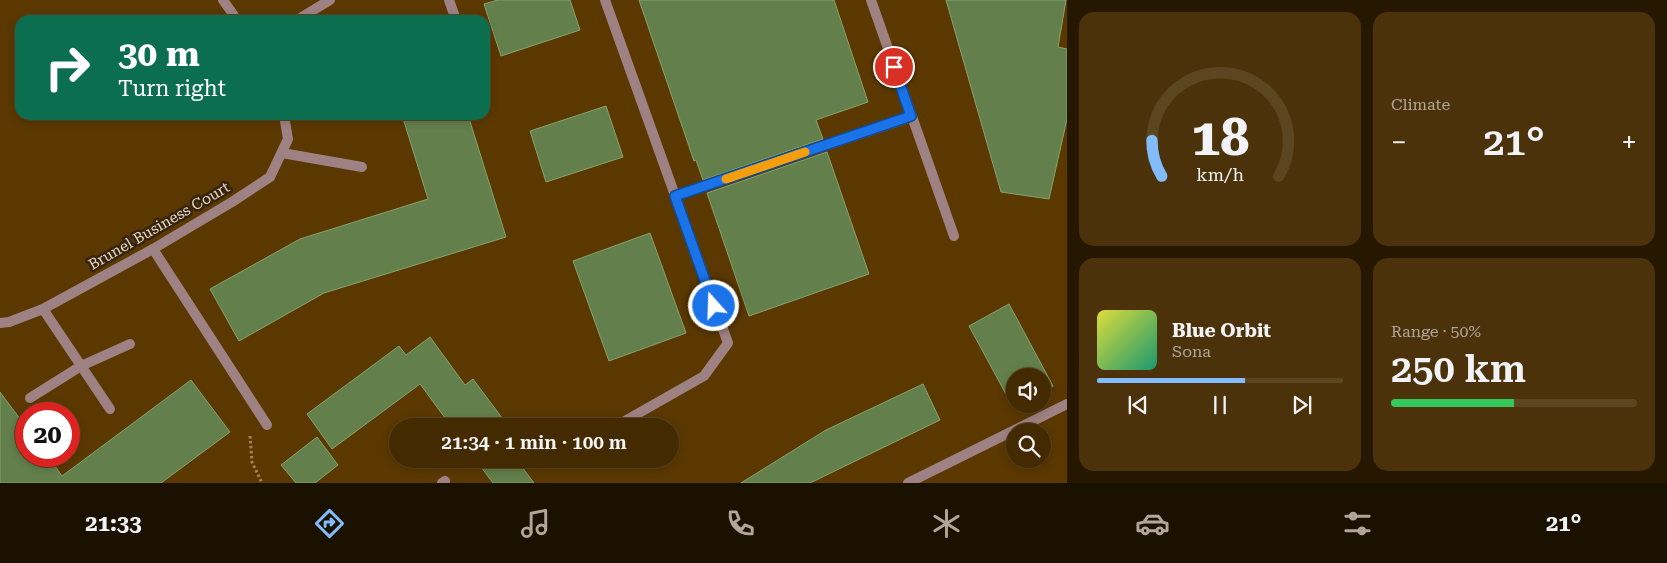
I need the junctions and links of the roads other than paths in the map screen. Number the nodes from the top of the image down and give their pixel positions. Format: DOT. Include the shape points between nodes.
graph roads {
  1 [pos="223,0"];
  2 [pos="330,0"];
  3 [pos="449,0"];
  4 [pos="605,0"];
  5 [pos="871,0"];
  6 [pos="234,15"];
  7 [pos="305,15"];
  8 [pos="454,15"];
  9 [pos="911,116"];
  10 [pos="285,120"];
  11 [pos="282,153"];
  12 [pos="362,167"];
  13 [pos="675,196"];
  14 [pos="954,236"];
  15 [pos="153,249"];
  16 [pos="43,309"];
  17 [pos="0,323"];
  18 [pos="130,344"];
  19 [pos="81,366"];
  20 [pos="30,398"];
  21 [pos="1067,404"];
  22 [pos="110,409"];
  23 [pos="630,418"];
  24 [pos="267,425"];
  25 [pos="908,483"];
  1 -- 6 [label="street"];
  2 -- 7 [label="street"];
  3 -- 8 [label="street"];
  4 -- 13 [label="street"];
  5 -- 9 [label="street"];
  9 -- 13 [label="street"];
  9 -- 14 [label="street"];
  10 -- 11 [label="street, Brunel Business Court" via="288,139"];
  11 -- 12 [label="street"];
  11 -- 15 [label="street, Brunel Business Court" via="270,177"];
  13 -- 23 [label="street" via="728,343 704,376"];
  15 -- 16 [label="street, Brunel Business Court"];
  15 -- 24 [label="street"];
  16 -- 17 [label="street, Brunel Business Court"];
  16 -- 19 [label="street"];
  18 -- 19 [label="street"];
  19 -- 20 [label="street"];
  19 -- 22 [label="street"];
  21 -- 25 [label="street"];
}
